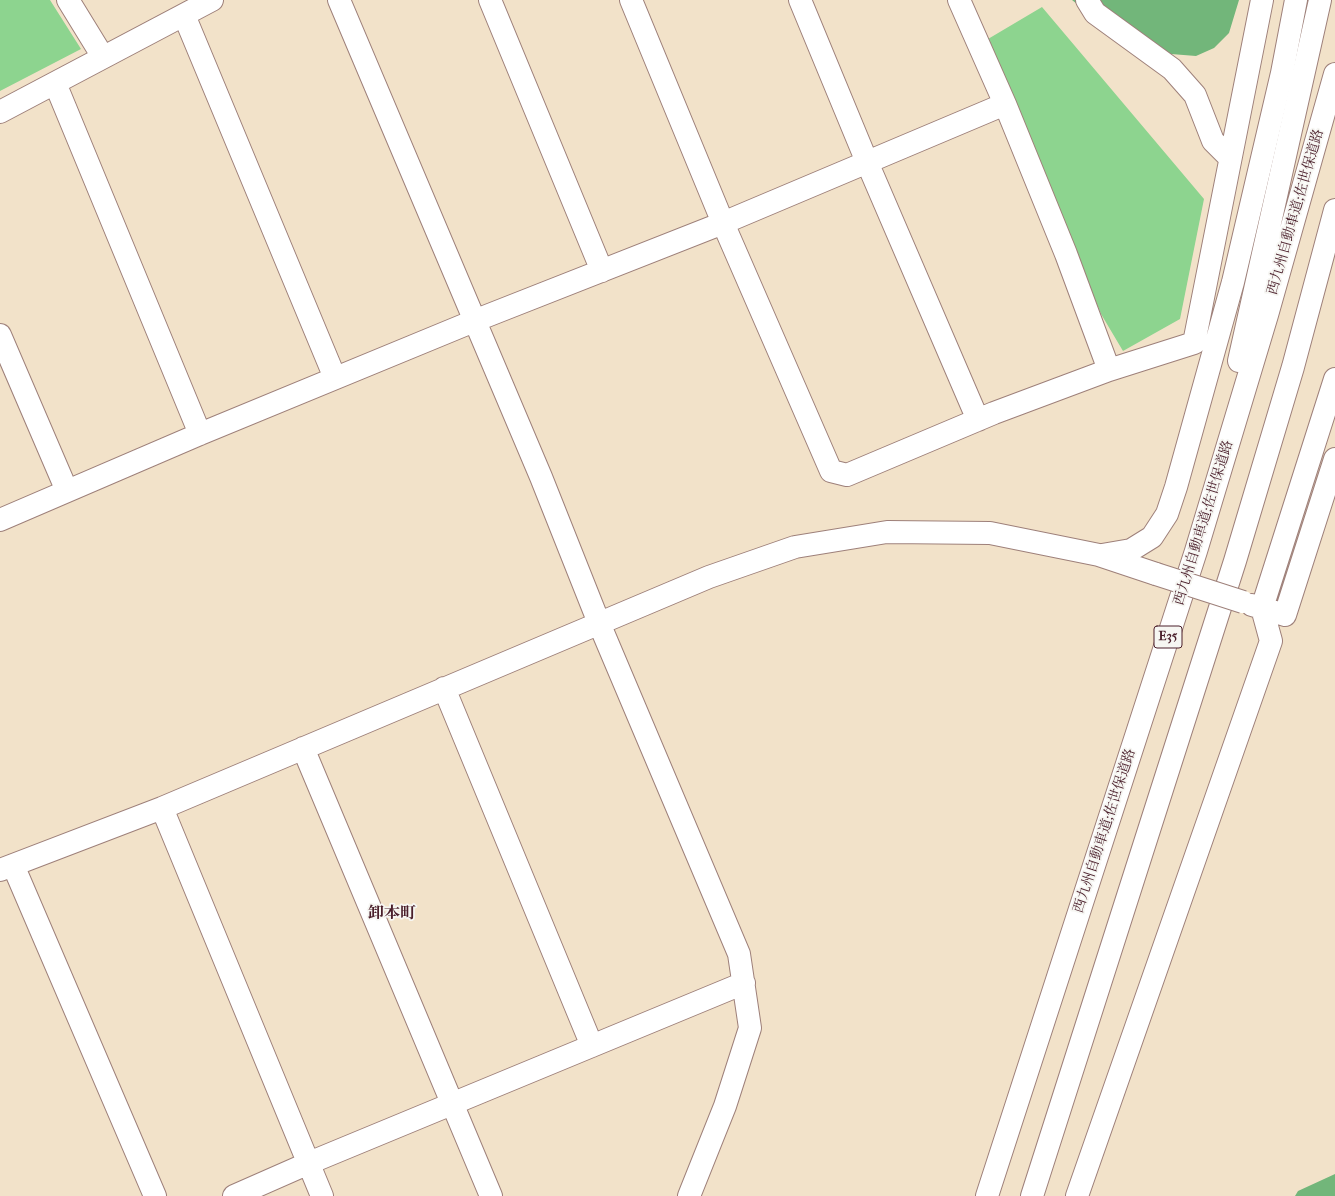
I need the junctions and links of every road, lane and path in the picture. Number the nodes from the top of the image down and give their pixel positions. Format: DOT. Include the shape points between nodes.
graph roads {
  1 [pos="68,0"];
  2 [pos="212,0"];
  3 [pos="339,0"];
  4 [pos="490,0"];
  5 [pos="631,0"];
  6 [pos="800,0"];
  7 [pos="959,0"];
  8 [pos="1087,0"];
  9 [pos="1262,0"];
  10 [pos="1296,0"];
  11 [pos="1320,0"];
  12 [pos="184,15"];
  13 [pos="103,58"];
  14 [pos="1335,74"];
  15 [pos="55,83"];
  16 [pos="1005,104"];
  17 [pos="0,112"];
  18 [pos="1230,158"];
  19 [pos="867,162"];
  20 [pos="1335,210"];
  21 [pos="723,223"];
  22 [pos="1335,242"];
  23 [pos="602,271"];
  24 [pos="474,321"];
  25 [pos="0,335"];
  26 [pos="1293,368"];
  27 [pos="1109,370"];
  28 [pos="335,378"];
  29 [pos="1335,379"];
  30 [pos="978,420"];
  31 [pos="200,434"];
  32 [pos="1335,460"];
  33 [pos="67,491"];
  34 [pos="0,520"];
  35 [pos="1196,551"];
  36 [pos="1099,555"];
  37 [pos="1252,605"];
  38 [pos="599,623"];
  39 [pos="444,688"];
  40 [pos="303,748"];
  41 [pos="162,808"];
  42 [pos="6,868"];
  43 [pos="744,983"];
  44 [pos="592,1046"];
  45 [pos="453,1104"];
  46 [pos="309,1163"];
  47 [pos="155,1196"];
  48 [pos="234,1196"];
  49 [pos="322,1196"];
  50 [pos="491,1196"];
  51 [pos="689,1196"];
  52 [pos="987,1196"];
  53 [pos="1032,1196"];
  54 [pos="1077,1196"];
  1 -- 13 [label="main road"];
  2 -- 12 [label="main road"];
  3 -- 24 [label="main road"];
  4 -- 23 [label="main road"];
  5 -- 21 [label="main road"];
  6 -- 19 [label="main road"];
  7 -- 16 [label="main road"];
  8 -- 18 [label="main road" via="1095,13 1172,69 1195,95 1213,141"];
  9 -- 18 [label="main road"];
  10 -- 36 [label="main road" via="1282,73 1233,282 1174,494 1152,537 1131,550"];
  11 -- 35 [label="main road"];
  12 -- 13 [label="main road"];
  12 -- 28 [label="main road"];
  13 -- 15 [label="main road"];
  14 -- 35 [label="main road, 西九州自動車道;佐世保道路 / E35" via="1267,315"];
  15 -- 17 [label="main road"];
  15 -- 31 [label="main road"];
  16 -- 19 [label="main road"];
  16 -- 27 [label="main road" via="1066,254"];
  18 -- 27 [label="main road" via="1194,343"];
  19 -- 21 [label="main road"];
  19 -- 30 [label="main road"];
  20 -- 26 [label="main road"];
  21 -- 23 [label="main road"];
  21 -- 30 [label="main road" via="831,471 847,475"];
  22 -- 26 [label="main road"];
  23 -- 24 [label="main road"];
  24 -- 28 [label="main road"];
  24 -- 38 [label="main road" via="541,476"];
  25 -- 33 [label="main road"];
  26 -- 53 [label="main road" via="1235,561"];
  27 -- 30 [label="main road"];
  28 -- 31 [label="main road"];
  29 -- 37 [label="main road"];
  31 -- 33 [label="main road"];
  32 -- 37 [label="main road" via="1285,615"];
  33 -- 34 [label="main road"];
  35 -- 52 [label="main road, 西九州自動車道;佐世保道路 / E35"];
  36 -- 37 [label="main road, bridge"];
  36 -- 38 [label="main road" via="990,533 887,532 795,547 709,576"];
  37 -- 54 [label="main road" via="1271,641"];
  38 -- 39 [label="main road"];
  38 -- 43 [label="main road" via="740,954"];
  39 -- 40 [label="main road"];
  39 -- 44 [label="main road"];
  40 -- 41 [label="main road"];
  40 -- 45 [label="main road"];
  41 -- 42 [label="main road"];
  41 -- 46 [label="main road"];
  42 -- 47 [label="main road"];
  43 -- 44 [label="main road"];
  43 -- 51 [label="main road" via="750,1028 725,1106"];
  44 -- 45 [label="main road"];
  45 -- 46 [label="main road"];
  45 -- 50 [label="main road"];
  46 -- 48 [label="main road"];
  46 -- 49 [label="main road"];
}
